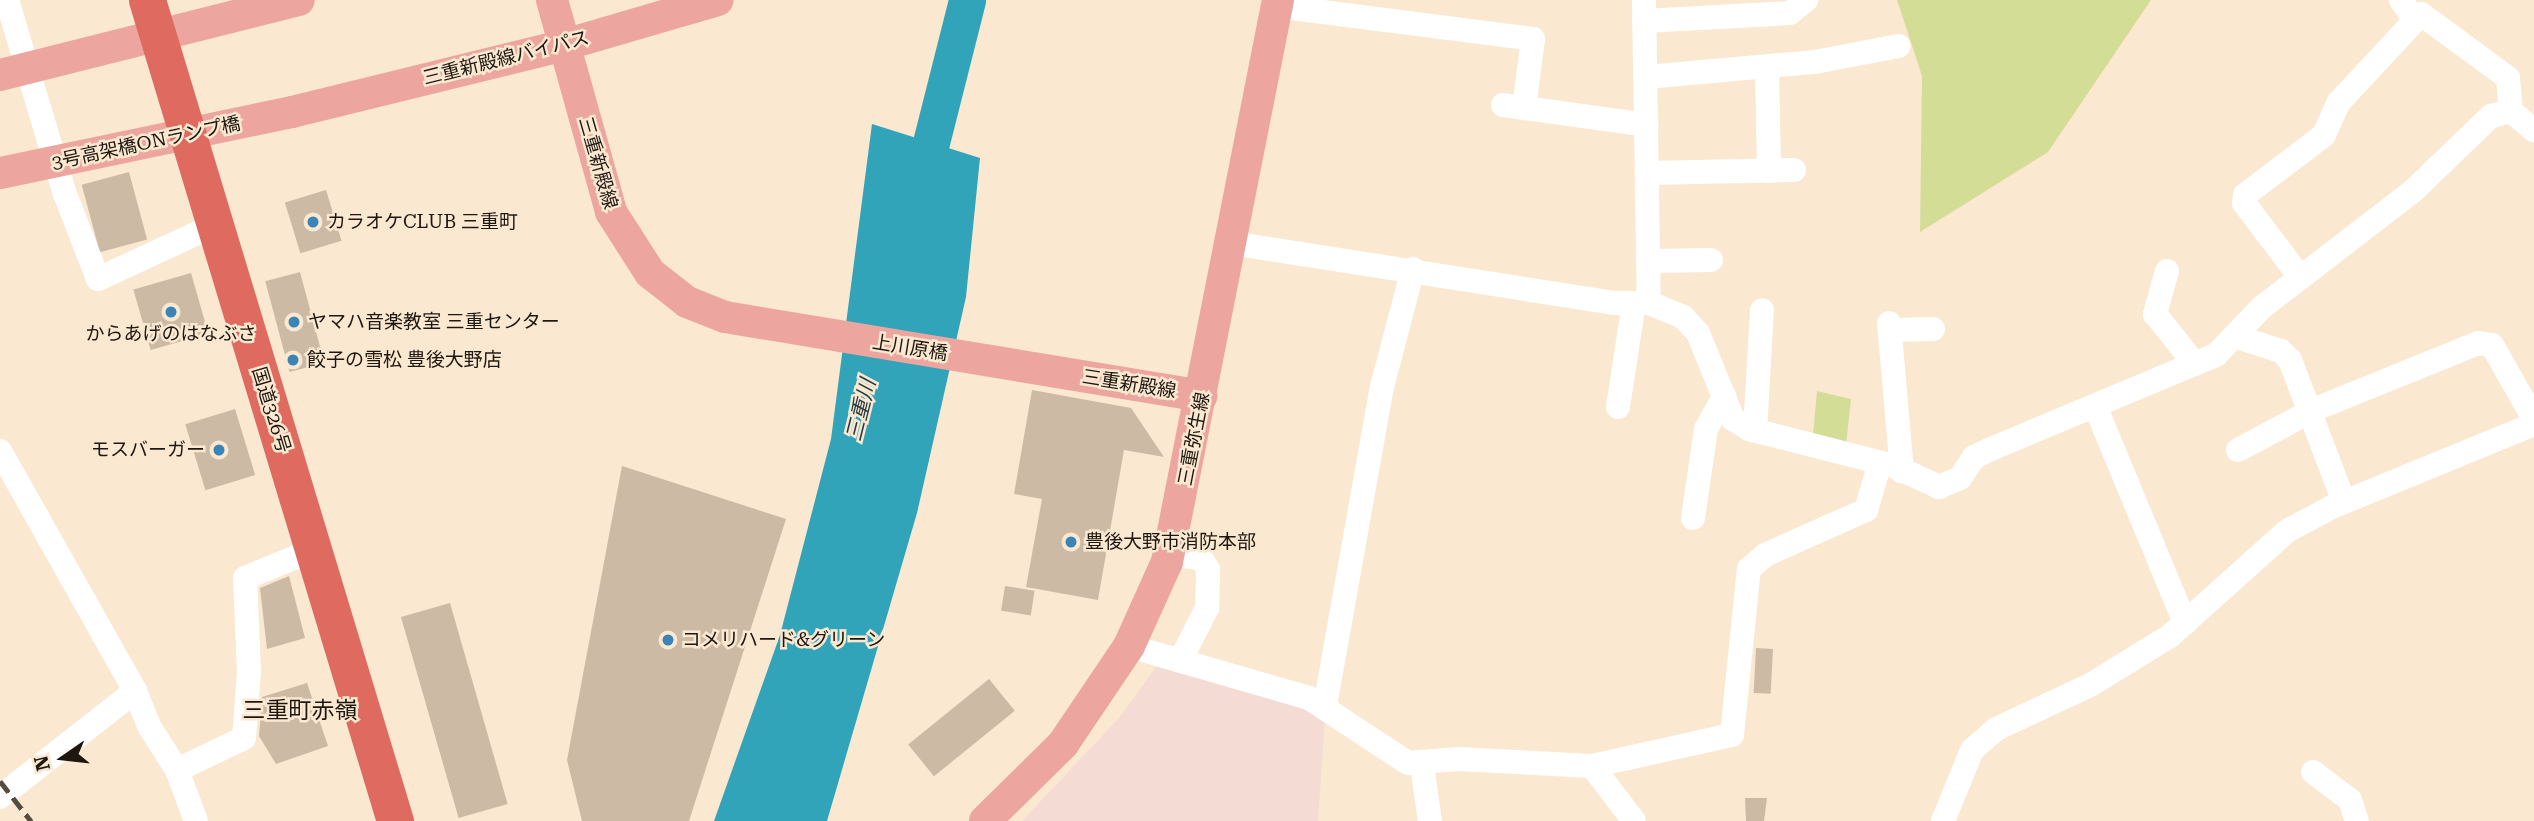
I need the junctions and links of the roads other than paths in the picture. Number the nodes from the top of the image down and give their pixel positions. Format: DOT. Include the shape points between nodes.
graph roads {
  1 [pos="8,0"];
  2 [pos="147,0"];
  3 [pos="299,0"];
  4 [pos="552,0"];
  5 [pos="718,0"];
  6 [pos="1806,0"];
  7 [pos="1277,3"];
  8 [pos="1644,10"];
  9 [pos="2408,10"];
  10 [pos="564,45"];
  11 [pos="1898,46"];
  12 [pos="1767,66"];
  13 [pos="0,75"];
  14 [pos="1646,77"];
  15 [pos="2511,111"];
  16 [pos="292,112"];
  17 [pos="1647,125"];
  18 [pos="2534,130"];
  19 [pos="1794,170"];
  20 [pos="1769,171"];
  21 [pos="0,173"];
  22 [pos="1648,173"];
  23 [pos="215,225"];
  24 [pos="1231,243"];
  25 [pos="1711,260"];
  26 [pos="1651,261"];
  27 [pos="1413,269"];
  28 [pos="2166,271"];
  29 [pos="2300,276"];
  30 [pos="1641,303"];
  31 [pos="1762,310"];
  32 [pos="1933,329"];
  33 [pos="849,337"];
  34 [pos="2237,337"];
  35 [pos="972,358"];
  36 [pos="2195,364"];
  37 [pos="1202,396"];
  38 [pos="1724,396"];
  39 [pos="1618,407"];
  40 [pos="2096,408"];
  41 [pos="2313,410"];
  42 [pos="2534,421"];
  43 [pos="1755,431"];
  44 [pos="2238,450"];
  45 [pos="0,451"];
  46 [pos="1891,467"];
  47 [pos="2344,502"];
  48 [pos="1693,518"];
  49 [pos="313,550"];
  50 [pos="1169,555"];
  51 [pos="2185,623"];
  52 [pos="1129,646"];
  53 [pos="1181,661"];
  54 [pos="135,691"];
  55 [pos="1325,706"];
  56 [pos="1422,765"];
  57 [pos="1592,766"];
  58 [pos="177,770"];
  59 [pos="2313,772"];
  60 [pos="0,797"];
  61 [pos="196,821"];
  62 [pos="395,821"];
  63 [pos="985,821"];
  64 [pos="1430,821"];
  65 [pos="1634,821"];
  66 [pos="1943,821"];
  67 [pos="2357,821"];
  1 -- 23 [label="street" via="65,194 98,279"];
  2 -- 23 [label="highway, 国道326号"];
  3 -- 13 [label="main road"];
  4 -- 10 [label="main road, 三重新殿線"];
  5 -- 10 [label="main road, 三重新殿線バイパス"];
  6 -- 8 [label="street" via="1790,13"];
  7 -- 17 [label="street" via="1533,39 1514,106"];
  7 -- 24 [label="main road, 三重弥生線"];
  8 -- 14 [label="street"];
  9 -- 15 [label="street" via="2421,14 2508,78"];
  9 -- 29 [label="street" via="2339,102 2324,135 2245,195 2244,203"];
  10 -- 16 [label="main road, 三重新殿線バイパス"];
  10 -- 33 [label="main road, 三重新殿線" via="609,205 630,246 656,279 709,312"];
  11 -- 12 [label="street"];
  12 -- 14 [label="street"];
  12 -- 20 [label="street"];
  14 -- 17 [label="street"];
  15 -- 18 [label="street"];
  15 -- 29 [label="street" via="2491,116 2414,190"];
  16 -- 21 [label="main road, 3号高架橋ONランプ橋"];
  17 -- 22 [label="street"];
  19 -- 20 [label="street"];
  20 -- 22 [label="street"];
  22 -- 26 [label="street"];
  23 -- 49 [label="highway, 国道326号"];
  24 -- 27 [label="street"];
  24 -- 37 [label="main road, 三重弥生線"];
  25 -- 26 [label="street"];
  26 -- 30 [label="street"];
  27 -- 30 [label="street"];
  27 -- 55 [label="street" via="1382,387"];
  28 -- 36 [label="street" via="2155,314"];
  29 -- 34 [label="street"];
  30 -- 38 [label="street" via="1683,317 1698,333"];
  30 -- 39 [label="street"];
  31 -- 43 [label="street"];
  32 -- 46 [label="street" via="1890,326"];
  33 -- 35 [label="main road, 上川原橋"];
  34 -- 36 [label="street"];
  34 -- 41 [label="street" via="2281,351 2290,360"];
  35 -- 37 [label="main road, 三重新殿線"];
  36 -- 40 [label="street"];
  37 -- 50 [label="main road, 三重弥生線"];
  38 -- 43 [label="street" via="1733,419"];
  38 -- 48 [label="street" via="1706,429"];
  40 -- 46 [label="street" via="1974,457 1960,478 1939,487"];
  40 -- 51 [label="street"];
  41 -- 42 [label="street" via="2478,343 2492,345"];
  41 -- 44 [label="street"];
  41 -- 47 [label="street"];
  42 -- 47 [label="street"];
  43 -- 46 [label="street"];
  45 -- 54 [label="street"];
  46 -- 57 [label="street" via="1866,510 1765,555 1749,569 1732,735"];
  47 -- 51 [label="street" via="2287,531"];
  49 -- 58 [label="street" via="245,578 249,672 244,738"];
  49 -- 62 [label="highway, 国道326号"];
  50 -- 52 [label="main road, 三重弥生線"];
  50 -- 53 [label="street" via="1201,558 1208,569 1207,608"];
  51 -- 66 [label="street" via="2092,684 1996,729 1972,750"];
  52 -- 53 [label="street"];
  52 -- 63 [label="main road, 三重弥生線" via="1063,744"];
  53 -- 55 [label="street"];
  54 -- 58 [label="street" via="149,726"];
  54 -- 60 [label="street"];
  55 -- 56 [label="street" via="1408,763"];
  56 -- 57 [label="street" via="1459,759"];
  56 -- 64 [label="street"];
  57 -- 65 [label="street"];
  58 -- 61 [label="street"];
  59 -- 67 [label="street" via="2350,800"];
}
